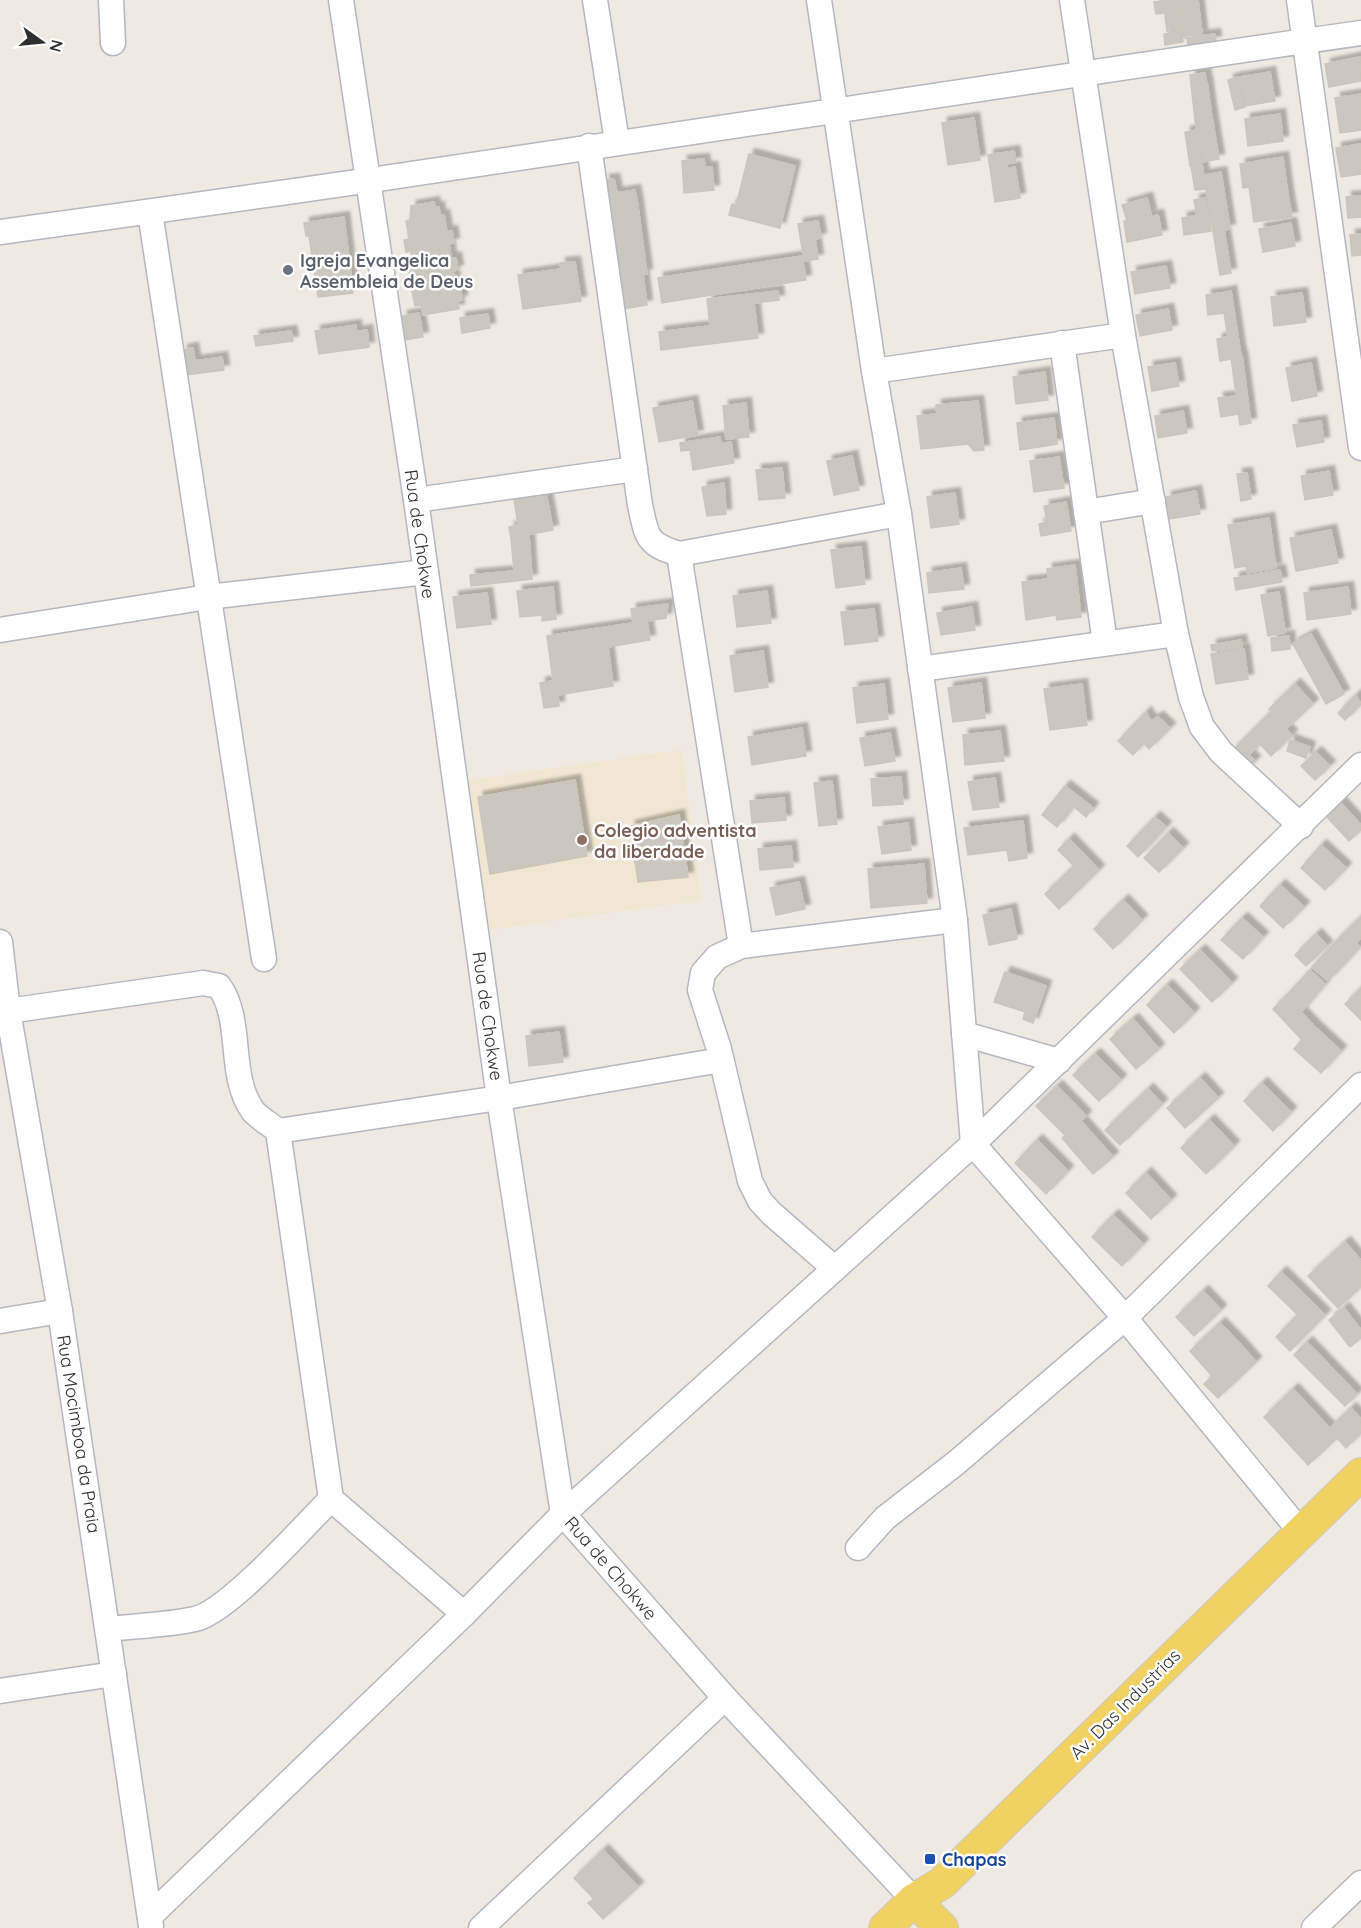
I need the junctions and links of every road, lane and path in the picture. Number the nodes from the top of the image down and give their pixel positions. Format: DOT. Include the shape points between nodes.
graph roads {
  1 [pos="111,0"];
  2 [pos="341,0"];
  3 [pos="595,0"];
  4 [pos="819,0"];
  5 [pos="1072,0"];
  6 [pos="1299,0"];
  7 [pos="1361,33"];
  8 [pos="1304,41"];
  9 [pos="113,43"];
  10 [pos="1082,75"];
  11 [pos="835,111"];
  12 [pos="617,142"];
  13 [pos="589,146"];
  14 [pos="366,182"];
  15 [pos="150,212"];
  16 [pos="0,232"];
  17 [pos="1123,335"];
  18 [pos="1062,343"];
  19 [pos="874,371"];
  20 [pos="1358,384"];
  21 [pos="1361,448"];
  22 [pos="635,469"];
  23 [pos="416,500"];
  24 [pos="1153,501"];
  25 [pos="1086,512"];
  26 [pos="899,514"];
  27 [pos="679,554"];
  28 [pos="426,572"];
  29 [pos="208,597"];
  30 [pos="0,630"];
  31 [pos="1176,634"];
  32 [pos="1105,643"];
  33 [pos="920,669"];
  34 [pos="1361,765"];
  35 [pos="1301,826"];
  36 [pos="955,920"];
  37 [pos="0,942"];
  38 [pos="741,946"];
  39 [pos="264,959"];
  40 [pos="8,1011"];
  41 [pos="964,1034"];
  42 [pos="721,1059"];
  43 [pos="1059,1061"];
  44 [pos="1361,1085"];
  45 [pos="499,1098"];
  46 [pos="278,1131"];
  47 [pos="973,1144"];
  48 [pos="834,1268"];
  49 [pos="60,1311"];
  50 [pos="1125,1318"];
  51 [pos="0,1320"];
  52 [pos="1361,1474"];
  53 [pos="331,1499"];
  54 [pos="563,1514"];
  55 [pos="1300,1531"];
  56 [pos="858,1548"];
  57 [pos="464,1614"];
  58 [pos="108,1629"];
  59 [pos="114,1674"];
  60 [pos="0,1691"];
  61 [pos="724,1698"];
  62 [pos="1361,1883"];
  63 [pos="914,1900"];
  64 [pos="151,1922"];
  65 [pos="481,1928"];
  66 [pos="885,1928"];
  67 [pos="942,1928"];
  68 [pos="1314,1928"];
  1 -- 9 [label="street"];
  2 -- 14 [label="street, Rua de Chokwe"];
  3 -- 12 [label="street"];
  4 -- 11 [label="street"];
  5 -- 10 [label="street"];
  6 -- 8 [label="street"];
  7 -- 8 [label="street"];
  8 -- 10 [label="street"];
  8 -- 20 [label="street"];
  10 -- 11 [label="street"];
  10 -- 17 [label="street"];
  11 -- 12 [label="street"];
  11 -- 19 [label="street"];
  12 -- 13 [label="street"];
  13 -- 14 [label="street"];
  13 -- 22 [label="street"];
  14 -- 15 [label="street"];
  14 -- 23 [label="street, Rua de Chokwe"];
  15 -- 16 [label="street"];
  15 -- 29 [label="street"];
  17 -- 18 [label="street"];
  17 -- 24 [label="street"];
  18 -- 19 [label="street"];
  18 -- 25 [label="street"];
  19 -- 26 [label="street"];
  20 -- 21 [label="street"];
  22 -- 23 [label="street"];
  22 -- 27 [label="street" via="647,538"];
  23 -- 28 [label="street, Rua de Chokwe"];
  24 -- 25 [label="street"];
  24 -- 31 [label="street"];
  25 -- 32 [label="street"];
  26 -- 27 [label="street"];
  26 -- 33 [label="street"];
  27 -- 38 [label="street"];
  28 -- 29 [label="street"];
  28 -- 45 [label="street, Rua de Chokwe"];
  29 -- 30 [label="street"];
  29 -- 39 [label="street"];
  31 -- 32 [label="street"];
  31 -- 35 [label="street" via="1202,727 1221,752"];
  32 -- 33 [label="street"];
  33 -- 36 [label="street"];
  34 -- 35 [label="street"];
  35 -- 43 [label="street"];
  36 -- 38 [label="street"];
  36 -- 41 [label="street"];
  37 -- 40 [label="street, Rua Mocimboa da Praia"];
  38 -- 42 [label="street" via="717,957 703,973 700,990"];
  40 -- 46 [label="street" via="203,983 219,986 228,999 241,1082 253,1111"];
  40 -- 49 [label="street, Rua Mocimboa da Praia"];
  41 -- 43 [label="street"];
  41 -- 47 [label="street"];
  42 -- 45 [label="street"];
  42 -- 48 [label="street" via="755,1194"];
  43 -- 47 [label="street"];
  44 -- 50 [label="street"];
  45 -- 46 [label="street"];
  45 -- 54 [label="street, Rua de Chokwe"];
  46 -- 53 [label="street"];
  47 -- 48 [label="street"];
  47 -- 50 [label="street"];
  48 -- 54 [label="street"];
  49 -- 51 [label="street"];
  49 -- 58 [label="street, Rua Mocimboa da Praia"];
  50 -- 55 [label="street"];
  50 -- 56 [label="street" via="956,1463 885,1518"];
  52 -- 55 [label="main road, Av. Das Industrias"];
  53 -- 57 [label="street"];
  53 -- 58 [label="street" via="212,1612 196,1619"];
  54 -- 57 [label="street"];
  54 -- 61 [label="street, Rua de Chokwe"];
  55 -- 63 [label="main road, Av. Das Industrias" via="942,1883"];
  57 -- 64 [label="street"];
  58 -- 59 [label="street, Rua Mocimboa da Praia"];
  59 -- 60 [label="street"];
  59 -- 64 [label="street, Rua Mocimboa da Praia"];
  61 -- 63 [label="street, Rua de Chokwe"];
  61 -- 65 [label="street"];
  62 -- 68 [label="street"];
  63 -- 66 [label="main road, Av. Das Industrias"];
  63 -- 67 [label="main road"];
}
